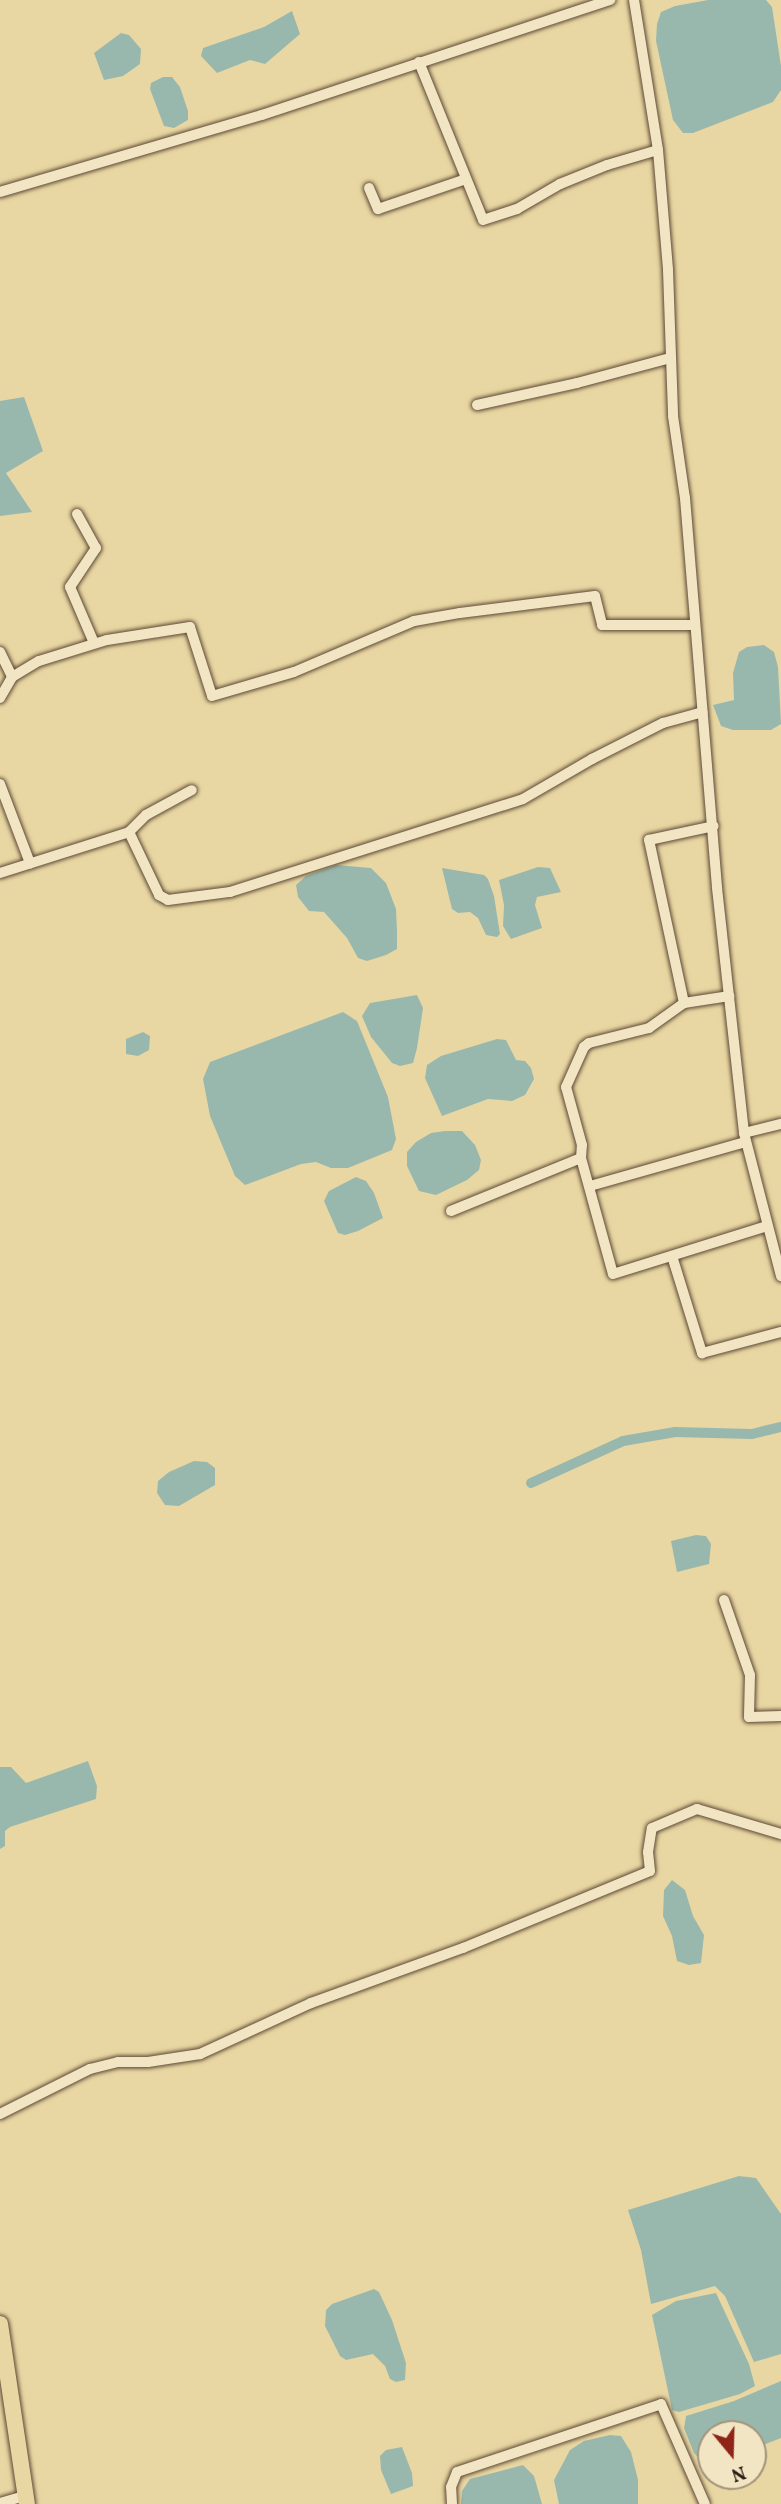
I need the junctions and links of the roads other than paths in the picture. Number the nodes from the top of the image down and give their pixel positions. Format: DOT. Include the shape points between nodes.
graph roads {
  1 [pos="610,0"];
  2 [pos="634,0"];
  3 [pos="419,62"];
  4 [pos="658,150"];
  5 [pos="466,179"];
  6 [pos="369,188"];
  7 [pos="0,192"];
  8 [pos="670,358"];
  9 [pos="477,405"];
  10 [pos="76,514"];
  11 [pos="693,625"];
  12 [pos="94,643"];
  13 [pos="0,652"];
  14 [pos="12,677"];
  15 [pos="0,698"];
  16 [pos="703,712"];
  17 [pos="0,784"];
  18 [pos="192,790"];
  19 [pos="714,826"];
  20 [pos="130,832"];
  21 [pos="30,863"];
  22 [pos="0,873"];
  23 [pos="729,996"];
  24 [pos="684,1003"];
  25 [pos="781,1124"];
  26 [pos="745,1138"];
  27 [pos="581,1158"];
  28 [pos="590,1186"];
  29 [pos="452,1211"];
  30 [pos="767,1226"];
  31 [pos="672,1256"];
  32 [pos="781,1276"];
  33 [pos="781,1332"];
  34 [pos="724,1600"];
  35 [pos="781,1716"];
  36 [pos="781,1834"];
  37 [pos="0,2114"];
  38 [pos="0,2324"];
  39 [pos="26,2500"];
  40 [pos="0,2503"];
  41 [pos="452,2504"];
  42 [pos="705,2504"];
  1 -- 3 [label="street"];
  2 -- 4 [label="street"];
  3 -- 5 [label="street"];
  3 -- 7 [label="street" via="262,115"];
  4 -- 5 [label="street" via="599,168 485,220"];
  4 -- 8 [label="street"];
  5 -- 6 [label="street" via="378,209"];
  8 -- 9 [label="street"];
  8 -- 11 [label="street"];
  10 -- 12 [label="street" via="96,548 70,587"];
  11 -- 12 [label="street" via="602,625 595,596 460,613 414,621 294,672 212,696 190,627"];
  11 -- 16 [label="street"];
  12 -- 14 [label="street" via="39,661"];
  13 -- 14 [label="street"];
  14 -- 15 [label="street"];
  16 -- 19 [label="street"];
  16 -- 20 [label="street" via="663,723 523,799 230,892 168,900 159,895"];
  17 -- 21 [label="street"];
  18 -- 20 [label="street" via="146,816"];
  19 -- 23 [label="street"];
  19 -- 24 [label="street" via="649,840"];
  20 -- 21 [label="street"];
  21 -- 22 [label="street"];
  23 -- 24 [label="street"];
  23 -- 26 [label="street"];
  24 -- 27 [label="street" via="649,1028 589,1043 581,1050 566,1087 583,1145"];
  25 -- 26 [label="street"];
  26 -- 28 [label="street"];
  26 -- 30 [label="street"];
  27 -- 28 [label="street"];
  27 -- 29 [label="street"];
  28 -- 31 [label="street" via="612,1273"];
  30 -- 31 [label="street"];
  30 -- 32 [label="street"];
  31 -- 33 [label="street" via="702,1353"];
  34 -- 35 [label="street" via="750,1675 749,1717"];
  36 -- 37 [label="street" via="697,1810 652,1828 650,1871 463,1948 311,2003 200,2054 90,2068"];
  38 -- 39 [label="main road"];
  39 -- 40 [label="street"];
  41 -- 42 [label="street" via="457,2472 661,2404"];
}
